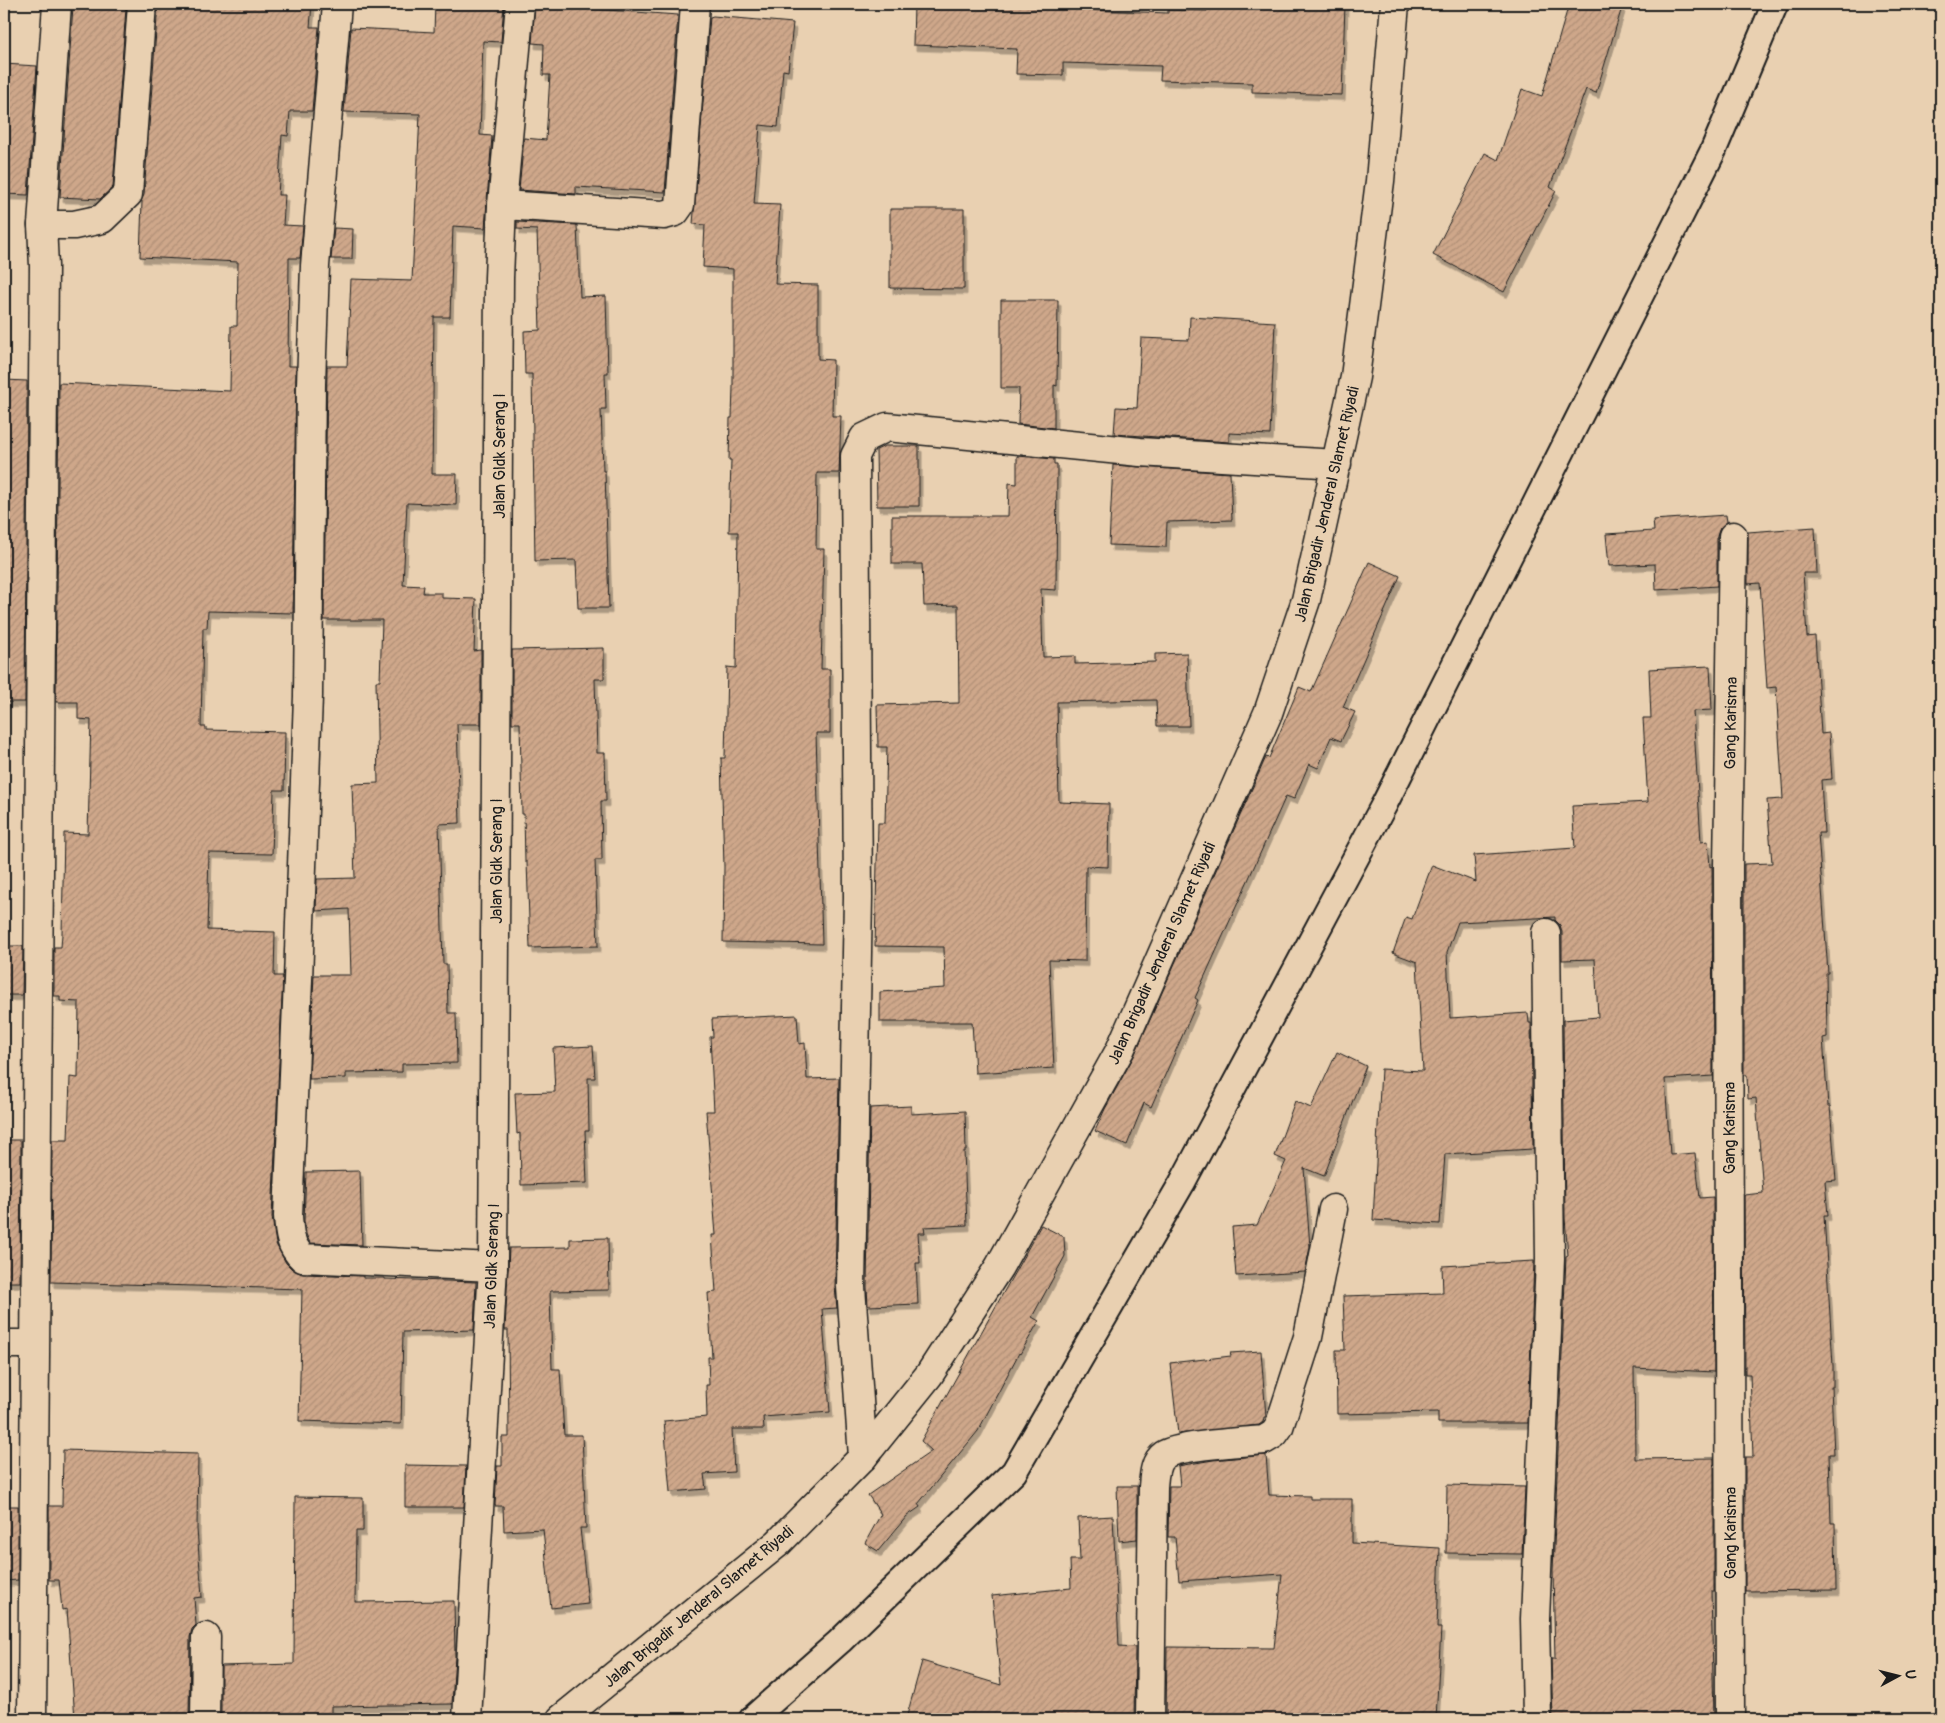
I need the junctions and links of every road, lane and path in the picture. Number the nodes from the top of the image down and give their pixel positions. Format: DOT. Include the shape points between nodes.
graph roads {
  1 [pos="57,4"];
  2 [pos="142,4"];
  3 [pos="336,4"];
  4 [pos="520,4"];
  5 [pos="696,4"];
  6 [pos="1394,4"];
  7 [pos="1775,4"];
  8 [pos="502,205"];
  9 [pos="43,245"];
  10 [pos="1337,464"];
  11 [pos="1733,536"];
  12 [pos="1546,933"];
  13 [pos="1333,1209"];
  14 [pos="493,1267"];
  15 [pos="4,1344"];
  16 [pos="34,1344"];
  17 [pos="863,1457"];
  18 [pos="206,1637"];
  19 [pos="32,1719"];
  20 [pos="205,1719"];
  21 [pos="467,1719"];
  22 [pos="562,1719"];
  23 [pos="752,1719"];
  24 [pos="1150,1719"];
  25 [pos="1537,1719"];
  26 [pos="1730,1719"];
  1 -- 9 [label="street"];
  2 -- 9 [label="street" via="128,194 102,218 74,225"];
  3 -- 14 [label="street" via="314,277 308,696 288,1216 290,1238 294,1250 303,1258"];
  4 -- 8 [label="street, Jalan Gldk Serang I"];
  5 -- 8 [label="street" via="680,205 676,212 664,215"];
  6 -- 10 [label="street, Jalan Brigadir Jenderal Slamet Riyadi" via="1380,181 1356,367"];
  7 -- 23 [label="street" via="1713,151 1385,804 1182,1184 1014,1472 840,1641"];
  8 -- 14 [label="street, Jalan Gldk Serang I"];
  9 -- 16 [label="street" via="39,1046"];
  10 -- 17 [label="street, Jalan Brigadir Jenderal Slamet Riyadi" via="1306,600 1268,713 1120,1050 998,1267 929,1374"];
  10 -- 17 [label="street" via="1140,452 887,427 864,438 859,447 855,456 858,897 851,1287"];
  11 -- 26 [label="street, Gang Karisma" via="1728,867"];
  12 -- 25 [label="street" via="1550,1259 1535,1620"];
  13 -- 24 [label="street" via="1308,1337 1279,1427 1264,1440 1177,1449 1163,1456 1155,1467"];
  14 -- 21 [label="street, Jalan Gldk Serang I"];
  15 -- 16 [label="street"];
  16 -- 19 [label="street"];
  17 -- 22 [label="street, Jalan Brigadir Jenderal Slamet Riyadi" via="778,1543"];
  18 -- 20 [label="street"];
}
